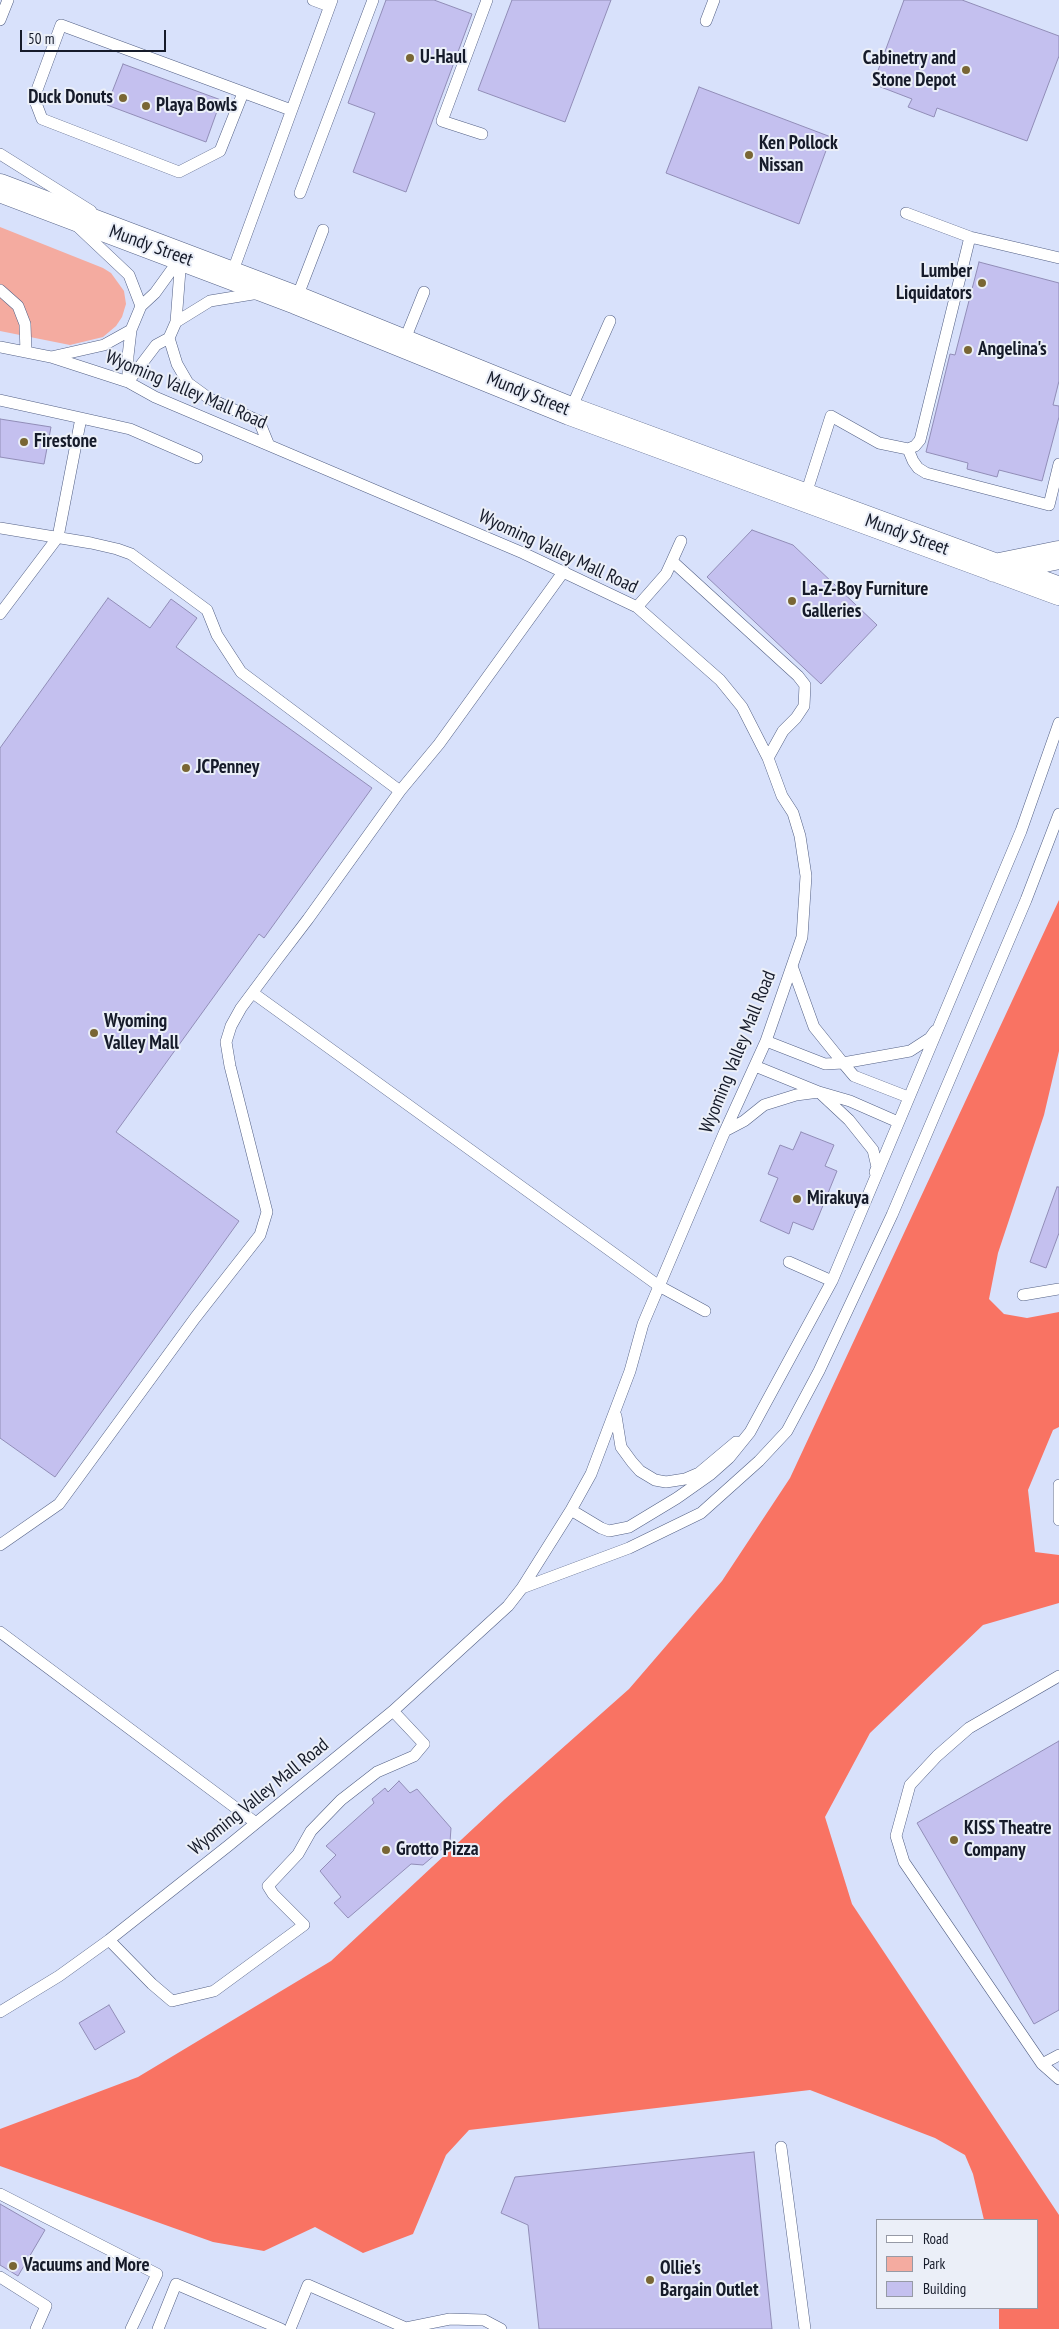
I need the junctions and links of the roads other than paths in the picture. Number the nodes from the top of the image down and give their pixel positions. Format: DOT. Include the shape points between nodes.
graph roads {
  1 [pos="8,0"];
  2 [pos="313,0"];
  3 [pos="373,0"];
  4 [pos="487,0"];
  5 [pos="714,0"];
  6 [pos="331,3"];
  7 [pos="0,20"];
  8 [pos="706,21"];
  9 [pos="243,92"];
  10 [pos="291,110"];
  11 [pos="482,134"];
  12 [pos="0,154"];
  13 [pos="0,188"];
  14 [pos="300,193"];
  15 [pos="63,213"];
  16 [pos="906,213"];
  17 [pos="323,230"];
  18 [pos="970,237"];
  19 [pos="144,243"];
  20 [pos="181,257"];
  21 [pos="1059,258"];
  22 [pos="231,276"];
  23 [pos="0,290"];
  24 [pos="424,292"];
  25 [pos="285,296"];
  26 [pos="141,306"];
  27 [pos="610,321"];
  28 [pos="176,322"];
  29 [pos="131,330"];
  30 [pos="169,338"];
  31 [pos="403,344"];
  32 [pos="0,347"];
  33 [pos="26,352"];
  34 [pos="50,357"];
  35 [pos="128,382"];
  36 [pos="0,400"];
  37 [pos="570,411"];
  38 [pos="81,418"];
  39 [pos="268,443"];
  40 [pos="908,449"];
  41 [pos="196,458"];
  42 [pos="1059,464"];
  43 [pos="805,497"];
  44 [pos="0,528"];
  45 [pos="58,537"];
  46 [pos="681,541"];
  47 [pos="1059,555"];
  48 [pos="672,561"];
  49 [pos="995,568"];
  50 [pos="564,571"];
  51 [pos="1059,591"];
  52 [pos="637,607"];
  53 [pos="0,614"];
  54 [pos="1059,723"];
  55 [pos="768,758"];
  56 [pos="400,791"];
  57 [pos="1059,814"];
  58 [pos="792,966"];
  59 [pos="253,993"];
  60 [pos="943,1019"];
  61 [pos="766,1041"];
  62 [pos="843,1063"];
  63 [pos="756,1066"];
  64 [pos="819,1092"];
  65 [pos="908,1097"];
  66 [pos="898,1122"];
  67 [pos="725,1132"];
  68 [pos="870,1190"];
  69 [pos="789,1262"];
  70 [pos="832,1280"];
  71 [pos="658,1286"];
  72 [pos="1059,1289"];
  73 [pos="1023,1295"];
  74 [pos="705,1311"];
  75 [pos="616,1411"];
  76 [pos="750,1432"];
  77 [pos="1059,1485"];
  78 [pos="571,1510"];
  79 [pos="1059,1520"];
  80 [pos="0,1544"];
  81 [pos="522,1588"];
  82 [pos="0,1632"];
  83 [pos="1059,1676"];
  84 [pos="394,1711"];
  85 [pos="256,1823"];
  86 [pos="109,1940"];
  87 [pos="0,2012"];
  88 [pos="1059,2055"];
  89 [pos="1042,2064"];
  90 [pos="1059,2079"];
  91 [pos="782,2147"];
  92 [pos="0,2194"];
  93 [pos="1,2279"];
  94 [pos="36,2329"];
  95 [pos="131,2329"];
  96 [pos="158,2329"];
  97 [pos="281,2329"];
  98 [pos="290,2329"];
  99 [pos="501,2329"];
  100 [pos="805,2329"];
  1 -- 7 [label="lane"];
  2 -- 6 [label="lane"];
  3 -- 14 [label="lane"];
  4 -- 11 [label="lane" via="442,121"];
  5 -- 8 [label="lane"];
  6 -- 10 [label="lane"];
  9 -- 9 [label="lane" via="61,25 34,98 42,119 179,172 220,151"];
  9 -- 10 [label="lane"];
  10 -- 22 [label="lane"];
  12 -- 19 [label="lane"];
  13 -- 15 [label="main road, Mundy Street"];
  15 -- 19 [label="main road, Mundy Street"];
  15 -- 26 [label="lane" via="129,275"];
  16 -- 18 [label="lane"];
  17 -- 25 [label="lane"];
  18 -- 21 [label="lane"];
  18 -- 40 [label="lane" via="920,440"];
  19 -- 20 [label="main road, Mundy Street"];
  20 -- 22 [label="main road, Mundy Street"];
  20 -- 26 [label="lane" via="155,293"];
  20 -- 28 [label="lane"];
  22 -- 25 [label="main road, Mundy Street"];
  23 -- 33 [label="lane" via="18,306 25,324"];
  24 -- 31 [label="lane"];
  25 -- 28 [label="lane" via="233,296 210,301"];
  25 -- 31 [label="main road, Mundy Street"];
  26 -- 29 [label="lane"];
  27 -- 37 [label="lane"];
  28 -- 30 [label="lane"];
  29 -- 34 [label="lane" via="104,345"];
  29 -- 35 [label="lane"];
  30 -- 35 [label="lane" via="156,345"];
  30 -- 39 [label="lane" via="177,364 188,383 210,399 259,421"];
  31 -- 37 [label="main road, Mundy Street"];
  32 -- 33 [label="lane, Wyoming Valley Mall Road"];
  33 -- 34 [label="lane, Wyoming Valley Mall Road"];
  34 -- 35 [label="lane, Wyoming Valley Mall Road"];
  35 -- 39 [label="lane, Wyoming Valley Mall Road" via="155,397"];
  36 -- 38 [label="lane"];
  37 -- 43 [label="main road, Mundy Street"];
  38 -- 41 [label="lane" via="130,429"];
  38 -- 45 [label="lane"];
  39 -- 50 [label="lane, Wyoming Valley Mall Road"];
  40 -- 42 [label="lane" via="918,468 926,472 1049,504"];
  40 -- 43 [label="lane" via="879,443 831,416"];
  43 -- 49 [label="main road, Mundy Street"];
  44 -- 45 [label="lane"];
  45 -- 53 [label="lane"];
  45 -- 56 [label="lane" via="117,548 131,554 186,594 207,610 217,635 241,672"];
  46 -- 48 [label="lane"];
  47 -- 49 [label="main road"];
  48 -- 52 [label="lane" via="666,574"];
  48 -- 55 [label="lane" via="805,686 804,706 783,731"];
  49 -- 51 [label="main road, Mundy Street"];
  50 -- 52 [label="lane, Wyoming Valley Mall Road"];
  50 -- 56 [label="lane" via="439,744"];
  52 -- 55 [label="lane, Wyoming Valley Mall Road" via="720,680 742,707"];
  54 -- 60 [label="lane" via="1021,831"];
  55 -- 58 [label="lane, Wyoming Valley Mall Road" via="782,796 793,813 805,864 802,937"];
  56 -- 59 [label="lane"];
  57 -- 81 [label="lane" via="1026,900 892,1215 787,1432 701,1513 628,1548"];
  58 -- 61 [label="lane, Wyoming Valley Mall Road"];
  58 -- 62 [label="lane" via="814,1027"];
  59 -- 71 [label="lane"];
  59 -- 80 [label="lane" via="231,1026 226,1042 248,1142 268,1212 260,1235 58,1504"];
  60 -- 62 [label="lane" via="930,1038 910,1051"];
  60 -- 65 [label="lane"];
  61 -- 62 [label="lane" via="826,1064"];
  61 -- 63 [label="lane, Wyoming Valley Mall Road"];
  62 -- 65 [label="lane" via="854,1076"];
  63 -- 64 [label="lane"];
  63 -- 67 [label="lane, Wyoming Valley Mall Road"];
  64 -- 66 [label="lane"];
  64 -- 67 [label="lane" via="764,1105"];
  64 -- 68 [label="lane" via="849,1120 873,1150 877,1167"];
  65 -- 66 [label="lane"];
  66 -- 68 [label="lane"];
  67 -- 71 [label="lane, Wyoming Valley Mall Road"];
  68 -- 70 [label="lane"];
  69 -- 70 [label="lane"];
  70 -- 76 [label="lane"];
  71 -- 74 [label="lane"];
  71 -- 75 [label="lane, Wyoming Valley Mall Road"];
  72 -- 73 [label="lane"];
  75 -- 76 [label="lane" via="621,1447 640,1471 666,1482 685,1480 699,1473"];
  75 -- 78 [label="lane, Wyoming Valley Mall Road" via="591,1474"];
  76 -- 78 [label="lane" via="711,1474 629,1527 609,1531"];
  77 -- 79 [label="lane"];
  78 -- 81 [label="lane, Wyoming Valley Mall Road"];
  81 -- 84 [label="lane, Wyoming Valley Mall Road" via="508,1606"];
  82 -- 85 [label="lane"];
  83 -- 89 [label="lane" via="969,1728 937,1756 910,1785 896,1836 904,1862"];
  84 -- 85 [label="lane, Wyoming Valley Mall Road"];
  84 -- 86 [label="lane" via="424,1744 414,1756 377,1772 341,1800 311,1831 298,1854 268,1886 304,1925 214,1991 172,2001"];
  85 -- 86 [label="lane, Wyoming Valley Mall Road"];
  86 -- 87 [label="lane, Wyoming Valley Mall Road"];
  88 -- 89 [label="lane"];
  89 -- 90 [label="lane"];
  91 -- 100 [label="lane"];
  92 -- 95 [label="lane" via="157,2274"];
  93 -- 94 [label="lane" via="46,2306"];
  96 -- 97 [label="lane" via="176,2284"];
  98 -- 99 [label="lane" via="308,2285 406,2328 450,2319 484,2320"];
}
